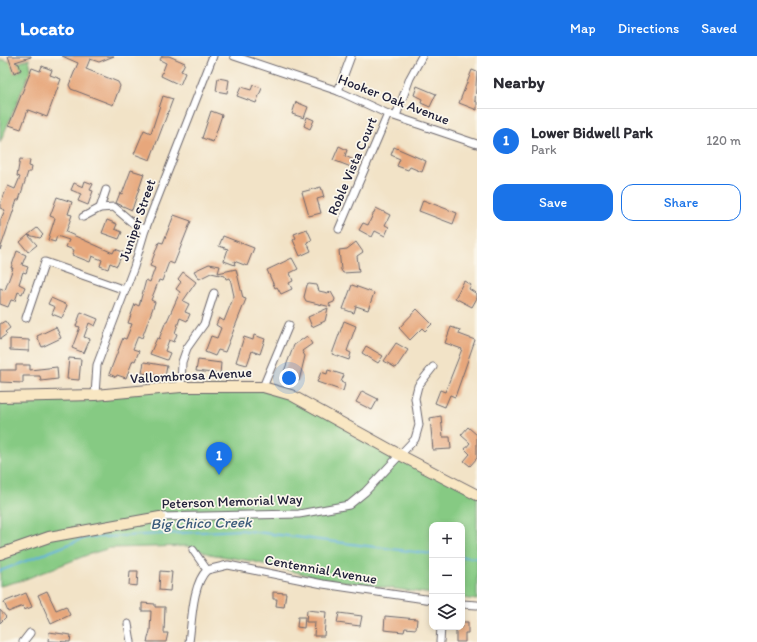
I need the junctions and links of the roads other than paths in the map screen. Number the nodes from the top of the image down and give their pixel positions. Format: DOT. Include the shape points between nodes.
graph roads {
  1 [pos="213,56"];
  2 [pos="234,56"];
  3 [pos="351,56"];
  4 [pos="422,56"];
  5 [pos="338,91"];
  6 [pos="388,114"];
  7 [pos="396,116"];
  8 [pos="477,144"];
  9 [pos="106,190"];
  10 [pos="100,208"];
  11 [pos="83,217"];
  12 [pos="339,229"];
  13 [pos="145,230"];
  14 [pos="125,290"];
  15 [pos="214,293"];
  16 [pos="26,318"];
  17 [pos="289,325"];
  18 [pos="433,367"];
  19 [pos="181,387"];
  20 [pos="263,387"];
  21 [pos="95,395"];
  22 [pos="0,397"];
  23 [pos="400,455"];
  24 [pos="477,495"];
  25 [pos="160,517"];
  26 [pos="193,550"];
  27 [pos="0,554"];
  28 [pos="207,570"];
  29 [pos="429,600"];
  30 [pos="465,604"];
  31 [pos="477,605"];
  32 [pos="128,624"];
  33 [pos="441,630"];
  34 [pos="30,633"];
  35 [pos="23,642"];
  36 [pos="131,642"];
  37 [pos="189,642"];
  38 [pos="440,642"];
  1 -- 13 [label="street, Juniper Street"];
  2 -- 5 [label="street, Hooker Oak Avenue"];
  3 -- 5 [label="street"];
  4 -- 7 [label="street" via="410,78"];
  5 -- 6 [label="street, Hooker Oak Avenue"];
  6 -- 7 [label="street, Hooker Oak Avenue"];
  6 -- 12 [label="street, Roble Vista Court"];
  7 -- 8 [label="street, Hooker Oak Avenue"];
  9 -- 10 [label="street"];
  10 -- 11 [label="street"];
  10 -- 13 [label="street" via="114,207"];
  13 -- 14 [label="street, Juniper Street"];
  14 -- 16 [label="street" via="45,262"];
  14 -- 21 [label="street, Juniper Street" via="97,365"];
  15 -- 19 [label="street" via="204,324 184,355"];
  17 -- 20 [label="street"];
  18 -- 23 [label="street, Peterson Memorial Way" via="418,386 415,398 419,425 415,439"];
  19 -- 20 [label="street, Vallombrosa Avenue"];
  19 -- 21 [label="street, Vallombrosa Avenue"];
  20 -- 23 [label="street, Vallombrosa Avenue" via="291,395"];
  21 -- 22 [label="street, Vallombrosa Avenue"];
  23 -- 24 [label="street, Vallombrosa Avenue"];
  23 -- 25 [label="street, Peterson Memorial Way" via="349,505 299,514"];
  25 -- 27 [label="street, Peterson Memorial Way" via="49,537"];
  26 -- 28 [label="street"];
  28 -- 29 [label="street, Centennial Avenue" via="228,565 323,584"];
  28 -- 37 [label="street" via="197,585"];
  30 -- 31 [label="street"];
  32 -- 36 [label="street"];
  33 -- 38 [label="street"];
  34 -- 35 [label="street"];
}
